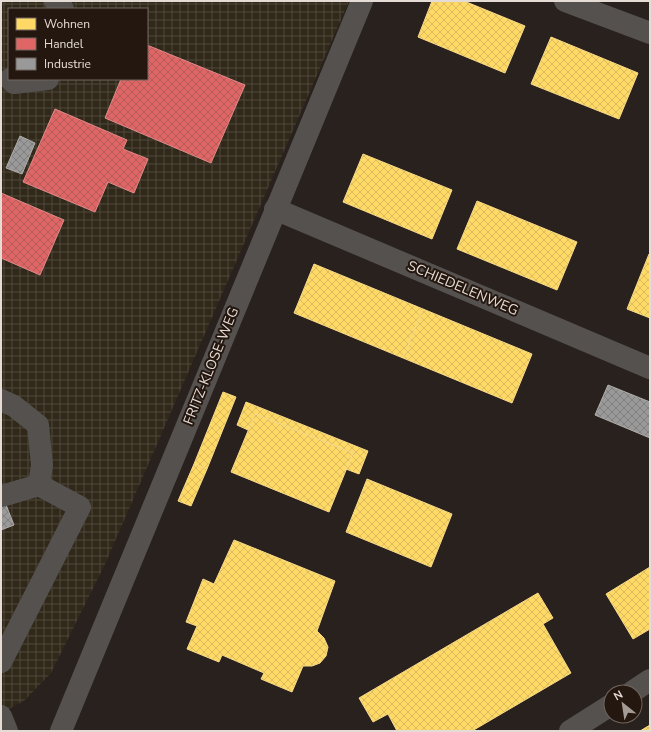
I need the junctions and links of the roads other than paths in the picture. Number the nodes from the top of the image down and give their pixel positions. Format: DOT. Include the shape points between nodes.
graph roads {
  1 [pos="55,1"];
  2 [pos="362,1"];
  3 [pos="565,1"];
  4 [pos="62,8"];
  5 [pos="650,33"];
  6 [pos="10,80"];
  7 [pos="40,80"];
  8 [pos="275,209"];
  9 [pos="650,368"];
  10 [pos="1,400"];
  11 [pos="39,485"];
  12 [pos="2,496"];
  13 [pos="1,662"];
  14 [pos="603,710"];
  15 [pos="1,716"];
  16 [pos="7,731"];
  17 [pos="61,731"];
  18 [pos="570,731"];
  1 -- 4 [label="street"];
  2 -- 8 [label="street, FRITZ-KLOSE-WEG"];
  3 -- 5 [label="street"];
  6 -- 7 [label="street" via="14,83"];
  8 -- 9 [label="street, SCHIEDELENWEG"];
  8 -- 17 [label="street, FRITZ-KLOSE-WEG"];
  10 -- 11 [label="street" via="14,406 38,425 42,465"];
  11 -- 12 [label="street"];
  11 -- 13 [label="street" via="80,507"];
  14 -- 18 [label="street"];
  15 -- 16 [label="street"];
}
